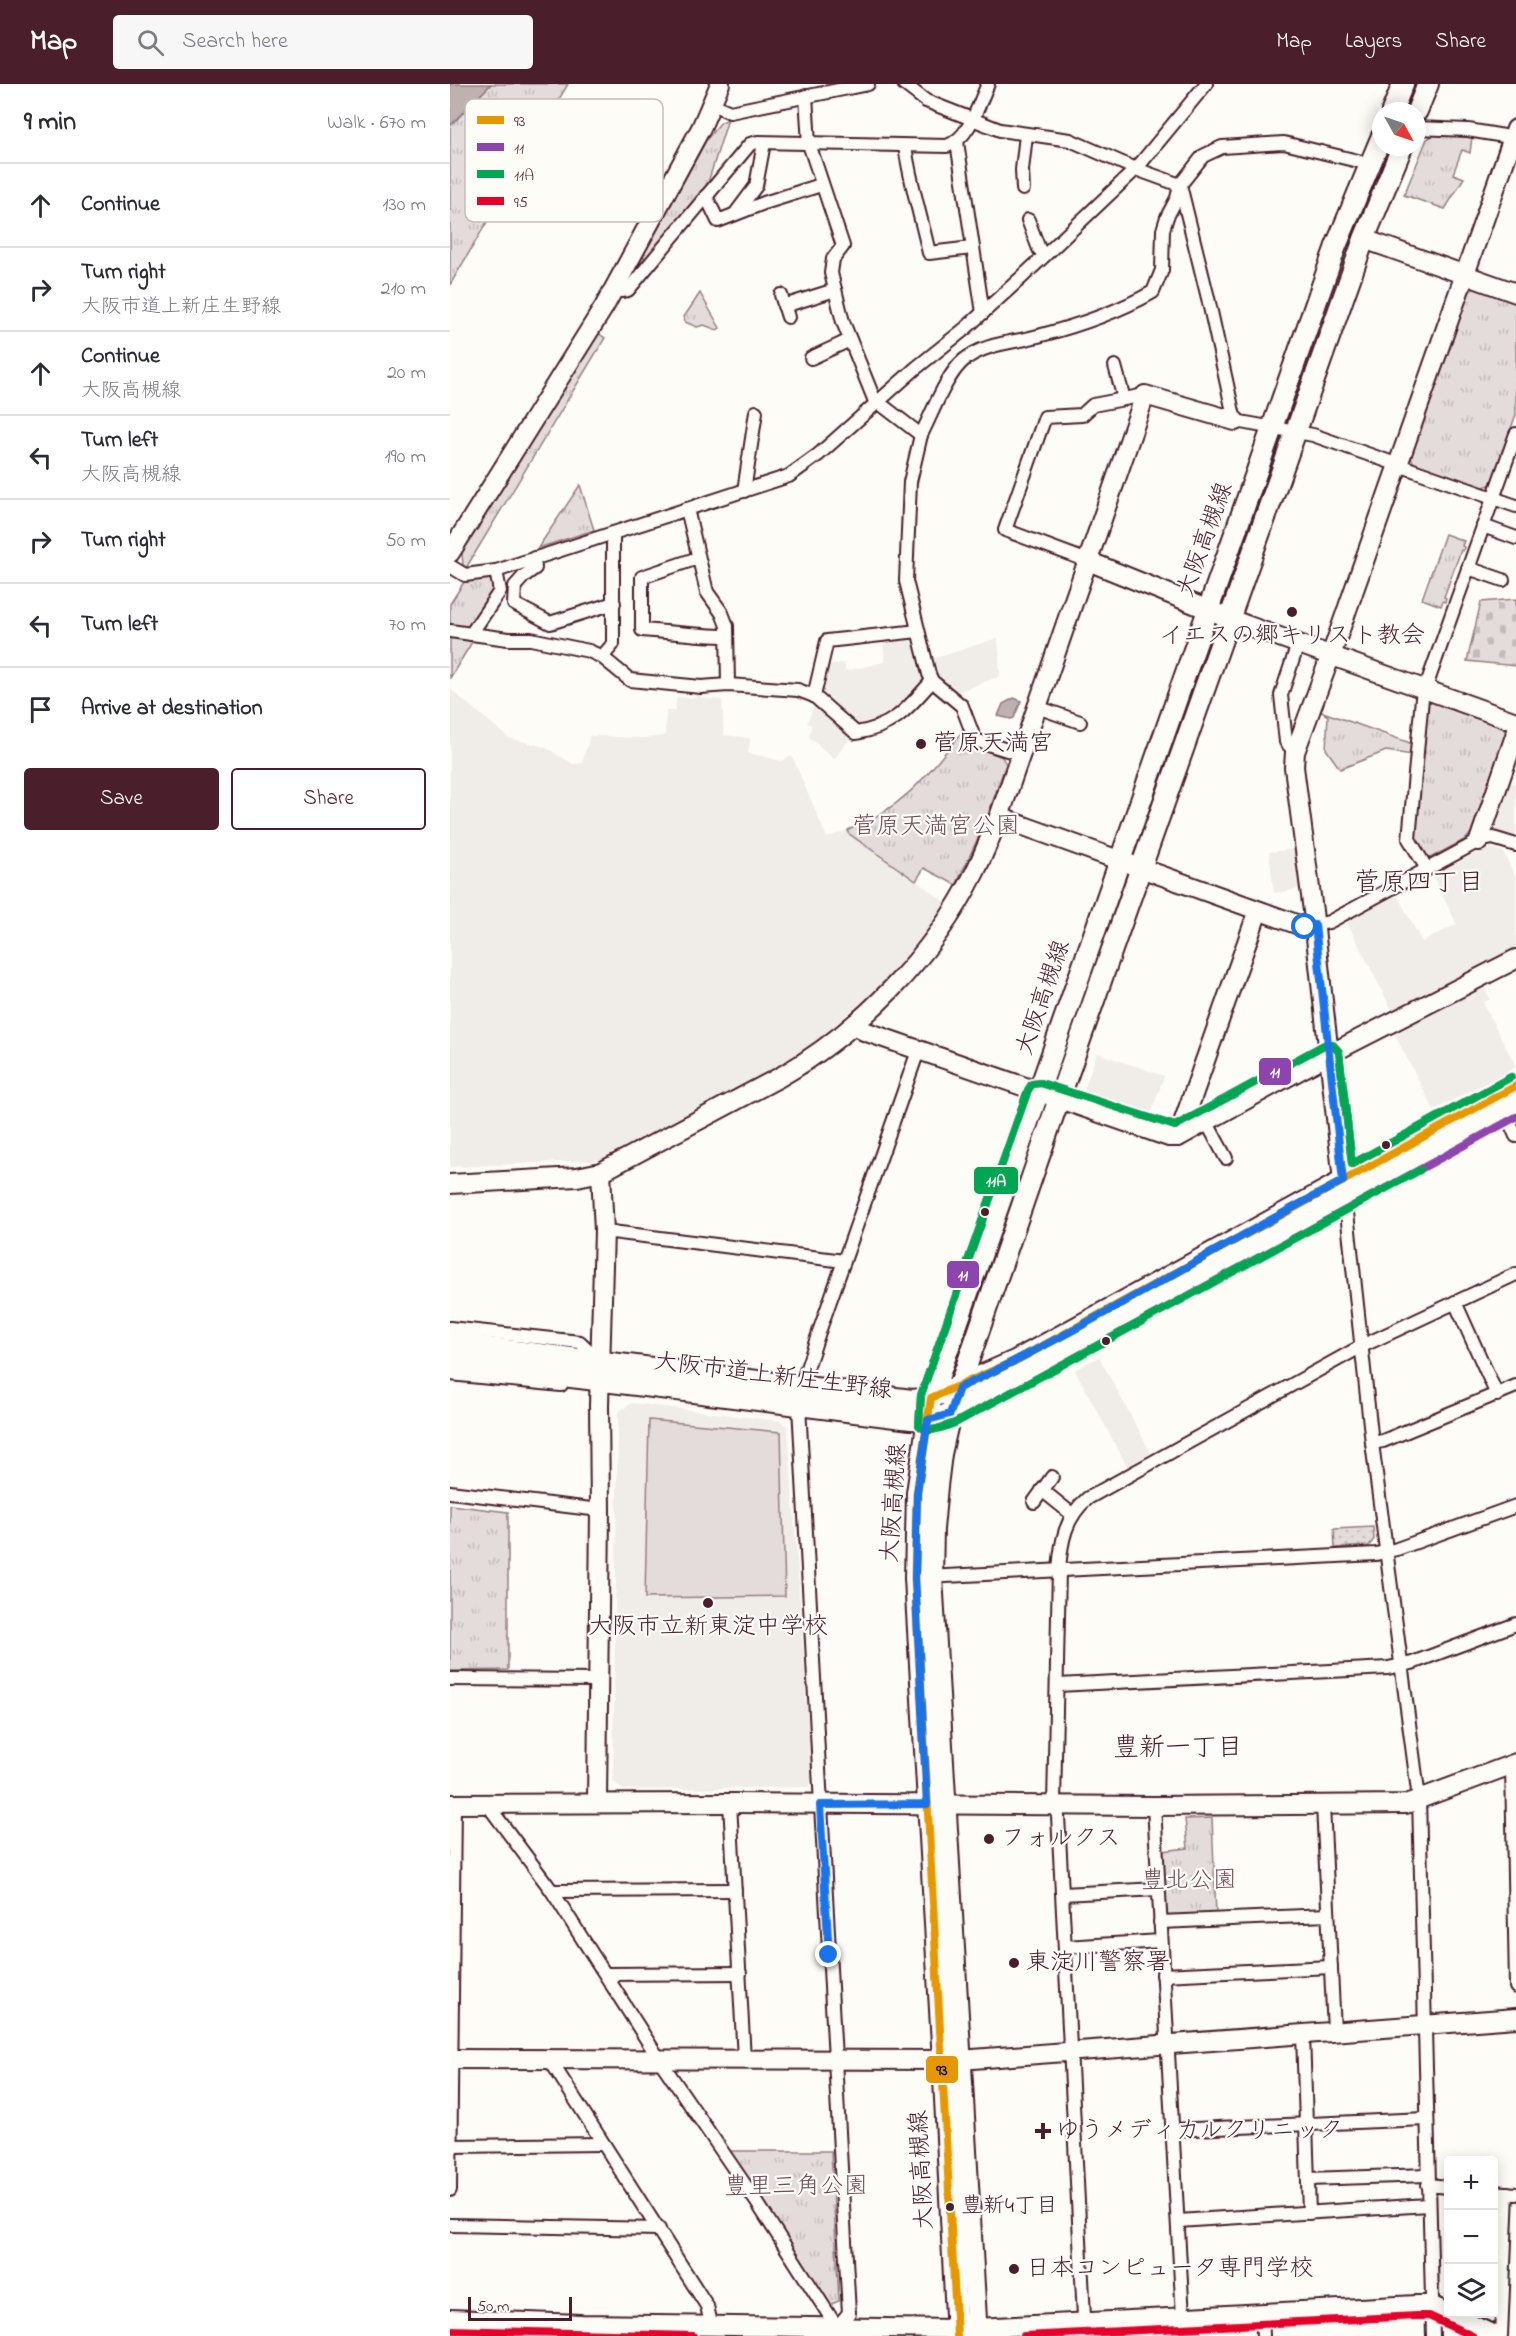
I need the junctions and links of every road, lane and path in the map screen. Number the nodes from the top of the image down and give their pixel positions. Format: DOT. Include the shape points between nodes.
graph roads {
  1 [pos="720,84"];
  2 [pos="868,84"];
  3 [pos="904,84"];
  4 [pos="988,84"];
  5 [pos="1206,84"];
  6 [pos="1403,84"];
  7 [pos="1428,84"];
  8 [pos="806,96"];
  9 [pos="1396,102"];
  10 [pos="1421,102"];
  11 [pos="712,104"];
  12 [pos="971,119"];
  13 [pos="1426,128"];
  14 [pos="1026,135"];
  15 [pos="1515,135"];
  16 [pos="764,142"];
  17 [pos="957,142"];
  18 [pos="809,144"];
  19 [pos="905,146"];
  20 [pos="1373,156"];
  21 [pos="1398,156"];
  22 [pos="1370,164"];
  23 [pos="1136,169"];
  24 [pos="1180,184"];
  25 [pos="821,185"];
  26 [pos="1023,189"];
  27 [pos="705,196"];
  28 [pos="663,198"];
  29 [pos="735,214"];
  30 [pos="1028,220"];
  31 [pos="650,222"];
  32 [pos="1364,239"];
  33 [pos="972,248"];
  34 [pos="1045,255"];
  35 [pos="1466,275"];
  36 [pos="615,287"];
  37 [pos="835,290"];
  38 [pos="1516,293"];
  39 [pos="784,306"];
  40 [pos="983,313"];
  41 [pos="850,340"];
  42 [pos="811,358"];
  43 [pos="1115,366"];
  44 [pos="1145,395"];
  45 [pos="1124,399"];
  46 [pos="878,403"];
  47 [pos="756,412"];
  48 [pos="1235,422"];
  49 [pos="1273,429"];
  50 [pos="1296,432"];
  51 [pos="1516,434"];
  52 [pos="921,435"];
  53 [pos="1398,465"];
  54 [pos="744,491"];
  55 [pos="1493,498"];
  56 [pos="1516,506"];
  57 [pos="687,509"];
  58 [pos="1483,526"];
  59 [pos="613,533"];
  60 [pos="1516,538"];
  61 [pos="450,553"];
  62 [pos="534,558"];
  63 [pos="698,558"];
  64 [pos="1088,561"];
  65 [pos="450,566"];
  66 [pos="1468,568"];
  67 [pos="496,571"];
  68 [pos="1503,580"];
  69 [pos="614,603"];
  70 [pos="1209,610"];
  71 [pos="1230,619"];
  72 [pos="450,631"];
  73 [pos="918,631"];
  74 [pos="471,634"];
  75 [pos="728,636"];
  76 [pos="1298,644"];
  77 [pos="1330,655"];
  78 [pos="602,657"];
  79 [pos="932,681"];
  80 [pos="728,685"];
  81 [pos="1425,689"];
  82 [pos="814,696"];
  83 [pos="1037,708"];
  84 [pos="1080,722"];
  85 [pos="1516,722"];
  86 [pos="1516,733"];
  87 [pos="1295,752"];
  88 [pos="1020,754"];
  89 [pos="999,818"];
  90 [pos="1479,842"];
  91 [pos="1516,845"];
  92 [pos="1121,861"];
  93 [pos="1142,869"];
  94 [pos="1427,869"];
  95 [pos="1258,911"];
  96 [pos="1315,925"];
  97 [pos="1516,959"];
  98 [pos="855,1025"];
  99 [pos="918,1051"];
  100 [pos="1329,1054"];
  101 [pos="1516,1086"];
  102 [pos="1038,1093"];
  103 [pos="1059,1098"];
  104 [pos="1506,1104"];
  105 [pos="1206,1122"];
  106 [pos="1516,1136"];
  107 [pos="1178,1137"];
  108 [pos="1226,1158"];
  109 [pos="601,1172"];
  110 [pos="450,1184"];
  111 [pos="1344,1190"];
  112 [pos="604,1231"];
  113 [pos="844,1261"];
  114 [pos="1516,1274"];
  115 [pos="1455,1302"];
  116 [pos="450,1328"];
  117 [pos="450,1343"];
  118 [pos="1362,1346"];
  119 [pos="450,1362"];
  120 [pos="600,1370"];
  121 [pos="450,1374"];
  122 [pos="801,1386"];
  123 [pos="1516,1386"];
  124 [pos="959,1388"];
  125 [pos="1497,1395"];
  126 [pos="931,1398"];
  127 [pos="799,1406"];
  128 [pos="950,1414"];
  129 [pos="928,1420"];
  130 [pos="1372,1443"];
  131 [pos="1052,1477"];
  132 [pos="1042,1490"];
  133 [pos="450,1492"];
  134 [pos="1034,1502"];
  135 [pos="1516,1506"];
  136 [pos="600,1510"];
  137 [pos="1073,1515"];
  138 [pos="1386,1552"];
  139 [pos="1059,1570"];
  140 [pos="924,1577"];
  141 [pos="1516,1624"];
  142 [pos="1400,1665"];
  143 [pos="450,1679"];
  144 [pos="598,1680"];
  145 [pos="1058,1685"];
  146 [pos="1514,1764"];
  147 [pos="1419,1799"];
  148 [pos="597,1803"];
  149 [pos="730,1803"];
  150 [pos="452,1804"];
  151 [pos="487,1804"];
  152 [pos="937,1804"];
  153 [pos="1054,1804"];
  154 [pos="820,1805"];
  155 [pos="1323,1805"];
  156 [pos="1154,1806"];
  157 [pos="1158,1889"];
  158 [pos="735,1890"];
  159 [pos="552,1891"];
  160 [pos="1063,1894"];
  161 [pos="1328,1915"];
  162 [pos="1160,1922"];
  163 [pos="1161,1941"];
  164 [pos="1065,1947"];
  165 [pos="1331,1967"];
  166 [pos="740,1973"];
  167 [pos="607,1974"];
  168 [pos="1163,1974"];
  169 [pos="451,1980"];
  170 [pos="1516,1987"];
  171 [pos="1516,2018"];
  172 [pos="451,2023"];
  173 [pos="1424,2026"];
  174 [pos="1334,2031"];
  175 [pos="1303,2034"];
  176 [pos="1167,2043"];
  177 [pos="1071,2050"];
  178 [pos="451,2059"];
  179 [pos="659,2059"];
  180 [pos="744,2059"];
  181 [pos="550,2060"];
  182 [pos="952,2060"];
  183 [pos="836,2061"];
  184 [pos="1426,2119"];
  185 [pos="1306,2124"];
  186 [pos="1172,2130"];
  187 [pos="603,2144"];
  188 [pos="451,2146"];
  189 [pos="1308,2179"];
  190 [pos="1428,2180"];
  191 [pos="1444,2185"];
  192 [pos="450,2190"];
  193 [pos="1511,2193"];
  194 [pos="1428,2205"];
  195 [pos="1309,2213"];
  196 [pos="1178,2221"];
  197 [pos="450,2225"];
  198 [pos="659,2229"];
  199 [pos="1431,2305"];
  200 [pos="1262,2313"];
  201 [pos="1183,2317"];
  202 [pos="450,2319"];
  203 [pos="711,2324"];
  204 [pos="1085,2329"];
  205 [pos="580,2330"];
  206 [pos="731,2330"];
  207 [pos="840,2332"];
  208 [pos="956,2332"];
  209 [pos="977,2332"];
  210 [pos="1263,2336"];
  211 [pos="1433,2336"];
  212 [pos="1496,2336"];
  213 [pos="1501,2336"];
  1 -- 11 [label="street"];
  2 -- 8 [label="street"];
  3 -- 12 [label="street" via="926,100"];
  4 -- 12 [label="street"];
  5 -- 23 [label="street"];
  6 -- 9 [label="main road"];
  7 -- 10 [label="main road"];
  8 -- 11 [label="street" via="730,112"];
  8 -- 18 [label="street"];
  11 -- 28 [label="street"];
  12 -- 14 [label="street"];
  12 -- 17 [label="street"];
  13 -- 15 [label="street"];
  14 -- 23 [label="street" via="1070,140"];
  14 -- 26 [label="street"];
  15 -- 35 [label="street"];
  16 -- 18 [label="street"];
  16 -- 27 [label="street" via="750,144"];
  16 -- 29 [label="street" via="756,186"];
  17 -- 19 [label="street" via="947,146"];
  17 -- 33 [label="street"];
  18 -- 19 [label="street"];
  18 -- 25 [label="street"];
  19 -- 33 [label="street" via="928,253"];
  20 -- 22 [label="main road, 大阪高槻線"];
  21 -- 32 [label="main road, 大阪高槻線"];
  22 -- 24 [label="street" via="1284,143 1222,147 1203,156"];
  22 -- 49 [label="main road, 大阪高槻線" via="1336,246"];
  23 -- 24 [label="street"];
  23 -- 34 [label="street"];
  24 -- 48 [label="street"];
  24 -- 52 [label="street" via="1163,230 1162,270 1153,292 1129,306 979,350 953,374"];
  25 -- 29 [label="street"];
  25 -- 37 [label="street" via="843,246 832,259"];
  27 -- 29 [label="street" via="718,222"];
  27 -- 36 [label="street" via="628,290"];
  30 -- 34 [label="street"];
  31 -- 36 [label="street"];
  32 -- 35 [label="street"];
  32 -- 50 [label="main road, 大阪高槻線"];
  33 -- 40 [label="street"];
  34 -- 40 [label="street"];
  35 -- 38 [label="street"];
  35 -- 53 [label="street"];
  36 -- 61 [label="street"];
  37 -- 39 [label="street"];
  37 -- 41 [label="street"];
  40 -- 46 [label="street"];
  41 -- 42 [label="street"];
  41 -- 46 [label="street"];
  43 -- 45 [label="street"];
  44 -- 45 [label="street"];
  44 -- 48 [label="street"];
  44 -- 64 [label="street"];
  45 -- 64 [label="street" via="1093,405 1082,416 1045,417 1005,530"];
  46 -- 52 [label="street"];
  46 -- 54 [label="street" via="789,476"];
  47 -- 54 [label="street"];
  48 -- 49 [label="street"];
  49 -- 50 [label="street"];
  49 -- 70 [label="main road, 大阪高槻線"];
  50 -- 53 [label="street"];
  50 -- 71 [label="main road, 大阪高槻線"];
  51 -- 55 [label="street"];
  52 -- 73 [label="street" via="910,482 906,581"];
  53 -- 55 [label="street"];
  53 -- 77 [label="street"];
  54 -- 57 [label="street"];
  55 -- 56 [label="street"];
  55 -- 58 [label="street"];
  57 -- 59 [label="street"];
  57 -- 63 [label="street"];
  58 -- 60 [label="street"];
  58 -- 66 [label="street"];
  59 -- 62 [label="street"];
  59 -- 69 [label="street"];
  62 -- 67 [label="street"];
  62 -- 69 [label="street" via="535,568 515,586 514,604 550,623"];
  63 -- 75 [label="street" via="707,592 722,612"];
  63 -- 75 [label="street" via="642,577 642,630"];
  64 -- 70 [label="street"];
  64 -- 83 [label="street"];
  65 -- 67 [label="street" via="465,575"];
  66 -- 68 [label="street"];
  66 -- 81 [label="street"];
  67 -- 74 [label="street" via="500,591"];
  69 -- 78 [label="street" via="614,644"];
  70 -- 71 [label="street"];
  70 -- 92 [label="main road, 大阪高槻線"];
  71 -- 76 [label="street"];
  71 -- 93 [label="main road, 大阪高槻線"];
  72 -- 74 [label="street"];
  73 -- 79 [label="street"];
  73 -- 82 [label="street" via="827,641"];
  74 -- 78 [label="street" via="531,639"];
  75 -- 80 [label="street"];
  76 -- 77 [label="street"];
  76 -- 87 [label="street" via="1281,695 1286,742"];
  77 -- 81 [label="street"];
  77 -- 87 [label="street"];
  78 -- 80 [label="street" via="630,680 701,687"];
  79 -- 82 [label="street" via="891,723 856,733"];
  79 -- 88 [label="street" via="962,706 975,740"];
  80 -- 82 [label="street" via="781,687"];
  81 -- 85 [label="street"];
  81 -- 94 [label="street" via="1409,839"];
  83 -- 84 [label="street"];
  83 -- 88 [label="street"];
  86 -- 90 [label="street"];
  87 -- 96 [label="street"];
  88 -- 89 [label="street"];
  89 -- 92 [label="street"];
  89 -- 98 [label="street" via="975,872 947,919 904,975"];
  90 -- 91 [label="street" via="1493,838"];
  90 -- 94 [label="street"];
  92 -- 93 [label="street"];
  92 -- 102 [label="main road, 大阪高槻線"];
  93 -- 95 [label="street"];
  93 -- 103 [label="main road, 大阪高槻線"];
  94 -- 96 [label="street" via="1329,922"];
  95 -- 96 [label="street" via="1305,927"];
  95 -- 107 [label="street"];
  96 -- 100 [label="street"];
  97 -- 100 [label="street"];
  98 -- 99 [label="street"];
  98 -- 109 [label="street" via="780,1077"];
  99 -- 102 [label="street"];
  99 -- 113 [label="street"];
  100 -- 105 [label="street"];
  100 -- 111 [label="street"];
  101 -- 104 [label="main road, 大阪市道上新庄生野線"];
  102 -- 103 [label="street"];
  102 -- 126 [label="main road, 大阪高槻線"];
  103 -- 107 [label="street"];
  103 -- 124 [label="main road, 大阪高槻線"];
  104 -- 106 [label="street"];
  104 -- 111 [label="main road, 大阪市道上新庄生野線"];
  105 -- 107 [label="street"];
  105 -- 108 [label="street"];
  109 -- 110 [label="street" via="577,1177"];
  109 -- 112 [label="street"];
  111 -- 118 [label="street"];
  111 -- 124 [label="main road, 大阪市道上新庄生野線"];
  111 -- 128 [label="main road, 大阪市道上新庄生野線"];
  112 -- 113 [label="street"];
  112 -- 120 [label="street"];
  113 -- 122 [label="street"];
  114 -- 115 [label="street"];
  115 -- 118 [label="street"];
  115 -- 125 [label="street"];
  116 -- 120 [label="street" via="580,1342"];
  117 -- 120 [label="main road, 大阪市道上新庄生野線"];
  118 -- 130 [label="street"];
  118 -- 137 [label="street" via="1088,1498"];
  119 -- 120 [label="main road, 大阪市道上新庄生野線"];
  120 -- 121 [label="street" via="582,1388"];
  120 -- 122 [label="main road, 大阪市道上新庄生野線"];
  120 -- 127 [label="main road, 大阪市道上新庄生野線"];
  120 -- 136 [label="street"];
  122 -- 126 [label="main road, 大阪市道上新庄生野線" via="912,1400"];
  122 -- 127 [label="street"];
  123 -- 125 [label="street"];
  124 -- 126 [label="main road, 大阪市道上新庄生野線"];
  124 -- 128 [label="main road, 大阪高槻線"];
  125 -- 130 [label="street" via="1383,1442"];
  126 -- 129 [label="main road, 大阪高槻線"];
  127 -- 129 [label="main road, 大阪市道上新庄生野線"];
  127 -- 154 [label="street"];
  128 -- 129 [label="main road, 大阪市道上新庄生野線"];
  128 -- 140 [label="main road, 大阪高槻線"];
  129 -- 140 [label="main road, 大阪高槻線" via="917,1493"];
  130 -- 138 [label="street"];
  131 -- 132 [label="street"];
  132 -- 134 [label="street"];
  132 -- 137 [label="street"];
  133 -- 136 [label="street"];
  135 -- 138 [label="street"];
  136 -- 144 [label="street"];
  137 -- 139 [label="street" via="1064,1531"];
  138 -- 139 [label="street"];
  138 -- 142 [label="street"];
  139 -- 140 [label="street"];
  139 -- 145 [label="street"];
  140 -- 152 [label="main road, 大阪高槻線"];
  141 -- 142 [label="street"];
  142 -- 145 [label="street"];
  142 -- 147 [label="street"];
  143 -- 144 [label="street"];
  144 -- 148 [label="street"];
  145 -- 153 [label="street"];
  146 -- 147 [label="street"];
  146 -- 170 [label="street"];
  147 -- 155 [label="street" via="1406,1804"];
  147 -- 173 [label="street"];
  148 -- 149 [label="street"];
  148 -- 151 [label="street"];
  149 -- 154 [label="street"];
  149 -- 158 [label="street"];
  150 -- 151 [label="street"];
  150 -- 169 [label="street"];
  151 -- 159 [label="street"];
  152 -- 153 [label="street"];
  152 -- 154 [label="street"];
  152 -- 182 [label="main road, 大阪高槻線"];
  153 -- 156 [label="street"];
  153 -- 160 [label="street"];
  154 -- 183 [label="street"];
  155 -- 156 [label="street"];
  155 -- 161 [label="street"];
  156 -- 157 [label="street"];
  157 -- 160 [label="street"];
  157 -- 162 [label="street"];
  158 -- 159 [label="street"];
  158 -- 166 [label="street"];
  159 -- 167 [label="street"];
  160 -- 164 [label="street"];
  161 -- 162 [label="street"];
  161 -- 165 [label="street"];
  162 -- 163 [label="street"];
  163 -- 164 [label="street"];
  163 -- 168 [label="street"];
  164 -- 177 [label="street"];
  165 -- 168 [label="street"];
  165 -- 174 [label="street"];
  166 -- 167 [label="street"];
  166 -- 180 [label="street"];
  167 -- 179 [label="street"];
  168 -- 176 [label="street"];
  169 -- 172 [label="street"];
  171 -- 173 [label="street"];
  172 -- 178 [label="street"];
  173 -- 174 [label="street"];
  173 -- 184 [label="street"];
  174 -- 175 [label="street"];
  175 -- 176 [label="street"];
  175 -- 185 [label="street"];
  176 -- 177 [label="street"];
  176 -- 186 [label="street"];
  177 -- 182 [label="street"];
  177 -- 204 [label="street"];
  178 -- 181 [label="street"];
  178 -- 188 [label="street"];
  179 -- 180 [label="street"];
  179 -- 181 [label="street"];
  179 -- 207 [label="street"];
  180 -- 183 [label="street"];
  181 -- 187 [label="street"];
  182 -- 183 [label="street"];
  182 -- 208 [label="main road, 大阪高槻線"];
  182 -- 209 [label="main road, 大阪高槻線"];
  183 -- 207 [label="street" via="849,2313"];
  184 -- 185 [label="street"];
  184 -- 190 [label="street"];
  185 -- 186 [label="street"];
  185 -- 189 [label="street"];
  186 -- 196 [label="street"];
  187 -- 188 [label="street"];
  187 -- 198 [label="street"];
  188 -- 192 [label="street"];
  189 -- 190 [label="street"];
  189 -- 195 [label="street"];
  190 -- 191 [label="street"];
  190 -- 194 [label="street"];
  193 -- 213 [label="street"];
  194 -- 195 [label="street"];
  194 -- 199 [label="street"];
  195 -- 196 [label="street"];
  196 -- 201 [label="street"];
  197 -- 198 [label="street"];
  198 -- 203 [label="street" via="707,2307"];
  199 -- 200 [label="street"];
  199 -- 211 [label="street"];
  199 -- 212 [label="street"];
  200 -- 201 [label="street"];
  200 -- 210 [label="street"];
  201 -- 204 [label="street"];
  202 -- 205 [label="street"];
  203 -- 205 [label="street"];
  203 -- 206 [label="street"];
  204 -- 209 [label="street"];
  206 -- 207 [label="street"];
  207 -- 208 [label="street"];
  208 -- 209 [label="street"];
}
